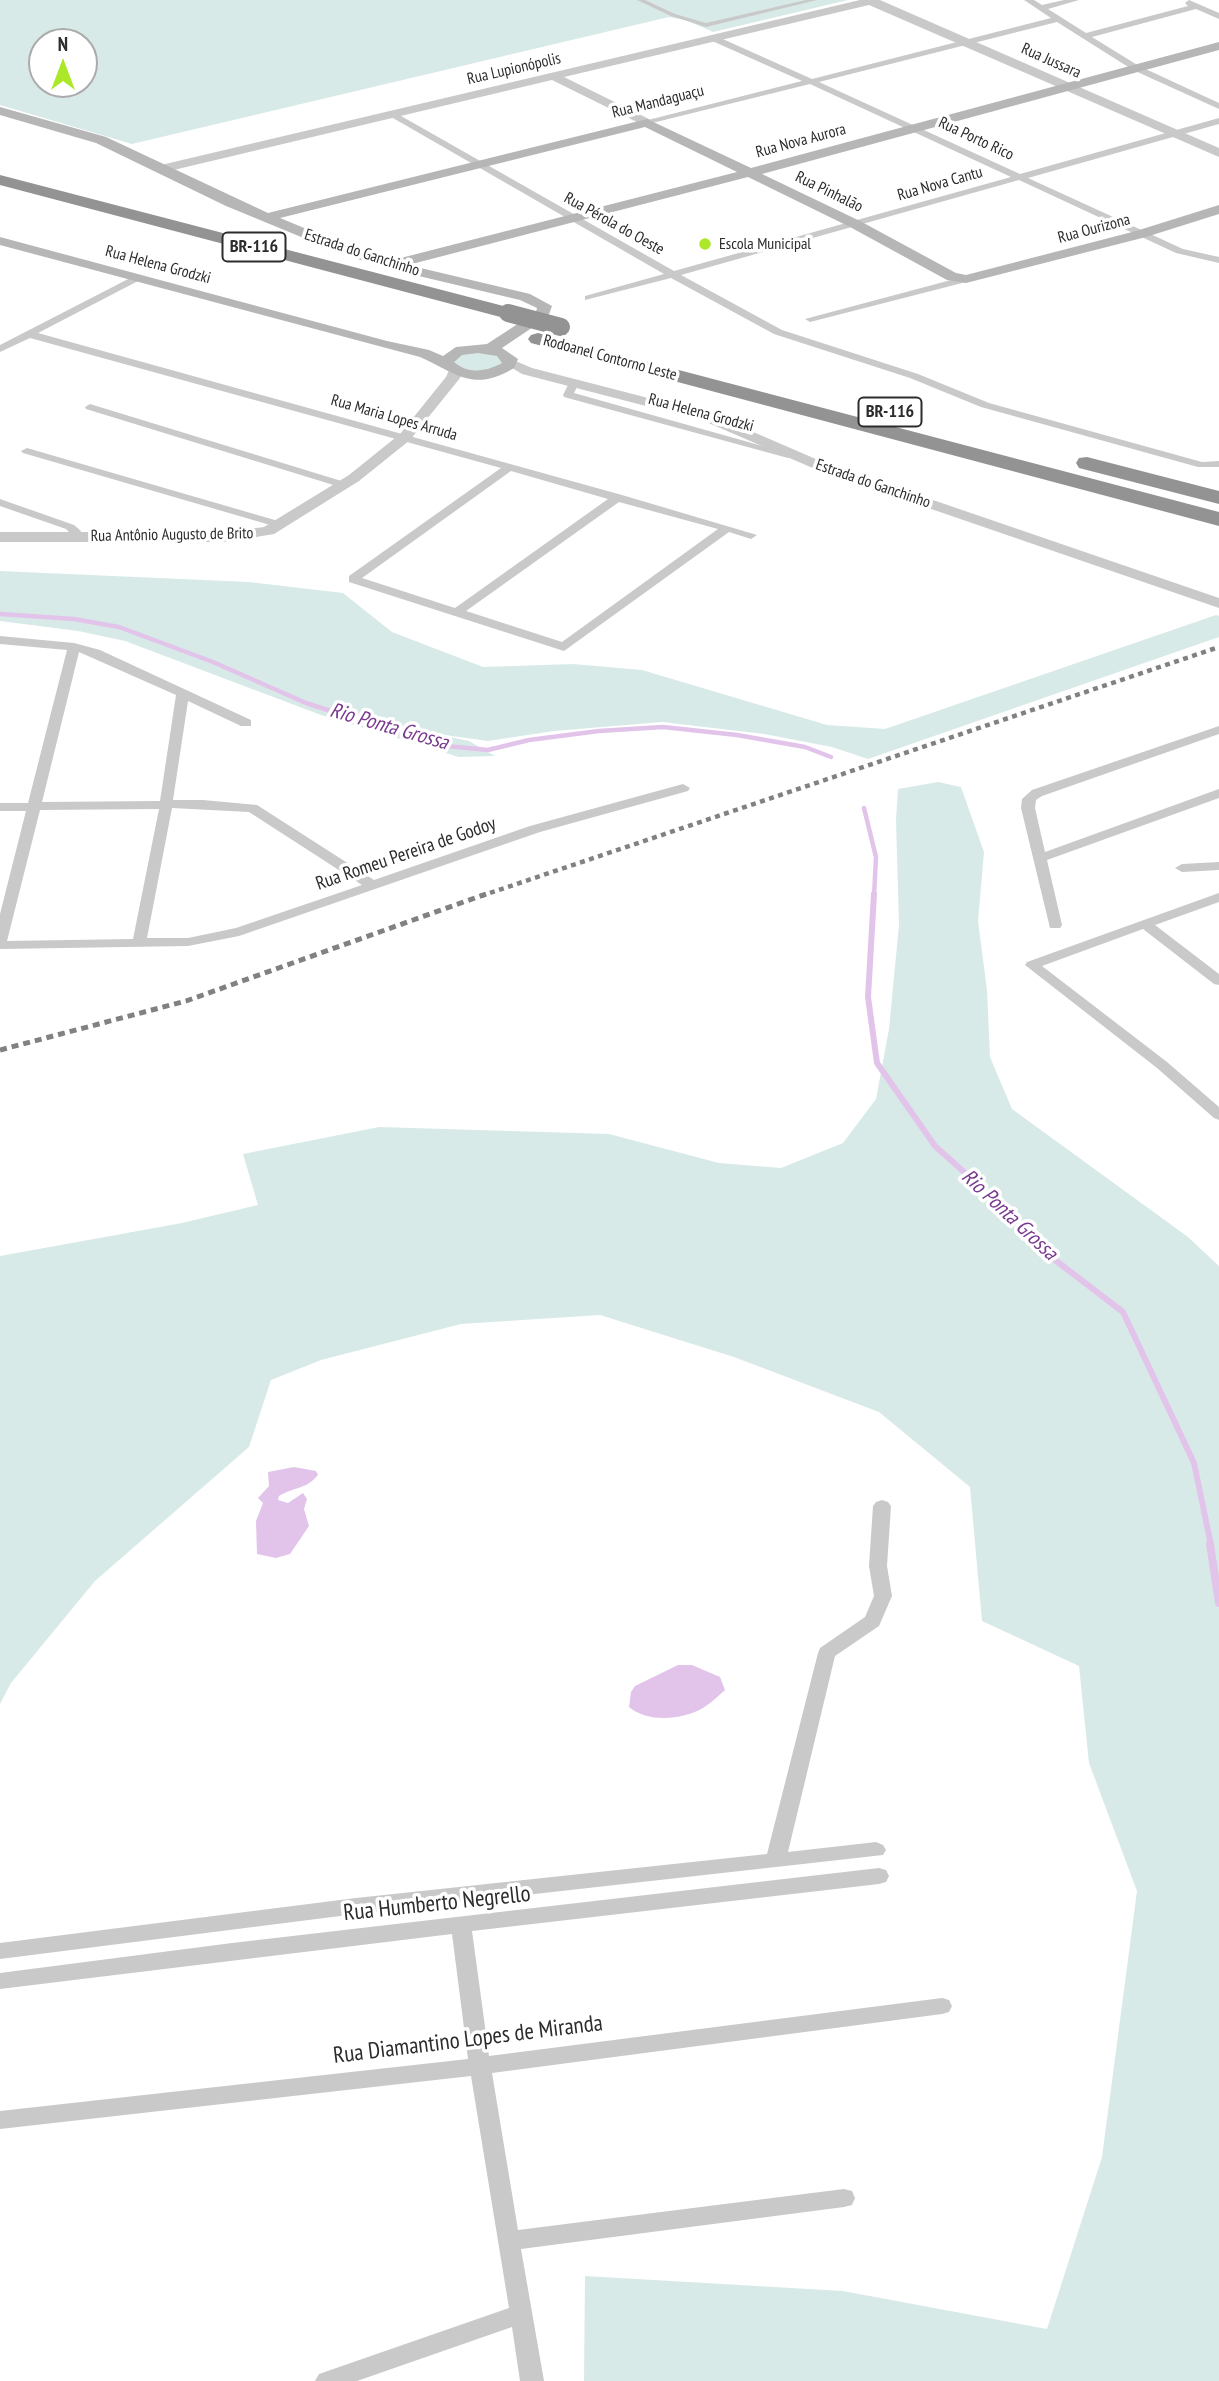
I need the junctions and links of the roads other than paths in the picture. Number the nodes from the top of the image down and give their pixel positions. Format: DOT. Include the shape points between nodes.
graph roads {
  1 [pos="640,0"];
  2 [pos="814,0"];
  3 [pos="1028,0"];
  4 [pos="1075,0"];
  5 [pos="1182,0"];
  6 [pos="872,1"];
  7 [pos="1197,6"];
  8 [pos="1041,8"];
  9 [pos="1219,16"];
  10 [pos="1058,19"];
  11 [pos="1085,36"];
  12 [pos="718,38"];
  13 [pos="968,42"];
  14 [pos="1219,46"];
  15 [pos="1136,68"];
  16 [pos="553,76"];
  17 [pos="813,81"];
  18 [pos="1069,86"];
  19 [pos="1219,106"];
  20 [pos="0,111"];
  21 [pos="391,114"];
  22 [pos="1219,121"];
  23 [pos="647,123"];
  24 [pos="915,128"];
  25 [pos="1176,134"];
  26 [pos="1219,153"];
  27 [pos="480,165"];
  28 [pos="161,169"];
  29 [pos="749,173"];
  30 [pos="1020,178"];
  31 [pos="0,180"];
  32 [pos="0,197"];
  33 [pos="1219,209"];
  34 [pos="569,217"];
  35 [pos="265,218"];
  36 [pos="855,225"];
  37 [pos="1141,234"];
  38 [pos="0,241"];
  39 [pos="1219,260"];
  40 [pos="390,265"];
  41 [pos="675,275"];
  42 [pos="136,278"];
  43 [pos="972,279"];
  44 [pos="589,298"];
  45 [pos="810,319"];
  46 [pos="28,334"];
  47 [pos="0,349"];
  48 [pos="490,349"];
  49 [pos="455,367"];
  50 [pos="506,367"];
  51 [pos="90,407"];
  52 [pos="405,438"];
  53 [pos="27,451"];
  54 [pos="1219,464"];
  55 [pos="510,467"];
  56 [pos="344,485"];
  57 [pos="618,498"];
  58 [pos="1219,498"];
  59 [pos="0,502"];
  60 [pos="1219,519"];
  61 [pos="281,525"];
  62 [pos="726,528"];
  63 [pos="751,535"];
  64 [pos="0,537"];
  65 [pos="74,537"];
  66 [pos="1219,603"];
  67 [pos="456,613"];
  68 [pos="0,640"];
  69 [pos="74,647"];
  70 [pos="183,694"];
  71 [pos="246,723"];
  72 [pos="1219,730"];
  73 [pos="683,788"];
  74 [pos="1219,793"];
  75 [pos="166,805"];
  76 [pos="0,807"];
  77 [pos="33,807"];
  78 [pos="1041,858"];
  79 [pos="1219,866"];
  80 [pos="1182,868"];
  81 [pos="373,886"];
  82 [pos="1219,897"];
  83 [pos="1144,923"];
  84 [pos="1055,925"];
  85 [pos="0,943"];
  86 [pos="139,944"];
  87 [pos="1219,981"];
  88 [pos="1219,1115"];
  89 [pos="882,1506"];
  90 [pos="876,1850"];
  91 [pos="776,1859"];
  92 [pos="879,1876"];
  93 [pos="461,1926"];
  94 [pos="0,1951"];
  95 [pos="0,1981"];
  96 [pos="942,2006"];
  97 [pos="480,2066"];
  98 [pos="0,2120"];
  99 [pos="844,2198"];
  100 [pos="509,2241"];
  101 [pos="521,2314"];
  102 [pos="327,2381"];
  103 [pos="532,2381"];
  1 -- 2 [label="street" via="673,15 712,24"];
  3 -- 8 [label="street"];
  4 -- 8 [label="street"];
  5 -- 7 [label="street"];
  6 -- 12 [label="street, Rua Lupionópolis"];
  6 -- 13 [label="street, Rua Jussara"];
  7 -- 9 [label="street"];
  7 -- 11 [label="street"];
  8 -- 10 [label="street"];
  10 -- 11 [label="street"];
  10 -- 13 [label="street, Rua Mandaguaçu"];
  11 -- 15 [label="street"];
  12 -- 16 [label="street, Rua Lupionópolis"];
  12 -- 17 [label="street, Rua Porto Rico"];
  13 -- 17 [label="street, Rua Mandaguaçu"];
  13 -- 18 [label="street, Rua Jussara"];
  14 -- 15 [label="main road, Rua Nova Aurora"];
  15 -- 18 [label="main road, Rua Nova Aurora"];
  15 -- 19 [label="street"];
  16 -- 21 [label="street, Rua Lupionópolis"];
  16 -- 23 [label="street, Rua Pinhalão"];
  17 -- 23 [label="street, Rua Mandaguaçu"];
  17 -- 24 [label="street, Rua Porto Rico"];
  18 -- 24 [label="main road, Rua Nova Aurora"];
  18 -- 25 [label="street, Rua Jussara"];
  20 -- 28 [label="main road, Estrada do Ganchinho" via="86,135"];
  21 -- 27 [label="street, Rua Pérola do Oeste"];
  21 -- 28 [label="street, Rua Lupionópolis"];
  22 -- 25 [label="street, Rua Nova Cantu"];
  23 -- 27 [label="main road, Rua Mandaguaçu"];
  23 -- 29 [label="main road, Rua Pinhalão"];
  24 -- 29 [label="main road, Rua Nova Aurora"];
  24 -- 30 [label="street, Rua Porto Rico"];
  25 -- 26 [label="street, Rua Jussara"];
  25 -- 30 [label="street, Rua Nova Cantu"];
  27 -- 34 [label="street, Rua Pérola do Oeste"];
  27 -- 35 [label="main road, Rua Mandaguaçu"];
  28 -- 35 [label="main road, Estrada do Ganchinho"];
  29 -- 34 [label="main road, Rua Nova Aurora"];
  29 -- 36 [label="main road, Rua Pinhalão"];
  30 -- 36 [label="street, Rua Nova Cantu"];
  30 -- 37 [label="street, Rua Porto Rico"];
  31 -- 58 [label="highway, Rodoanel Contorno Leste / BR-116, bridge"];
  32 -- 60 [label="highway, Rodoanel Contorno Leste / BR-116"];
  33 -- 37 [label="main road, Rua Ourizona"];
  34 -- 40 [label="main road, Rua Nova Aurora"];
  34 -- 41 [label="street, Rua Pérola do Oeste"];
  35 -- 40 [label="main road, Estrada do Ganchinho"];
  36 -- 41 [label="street, Rua Nova Cantu"];
  36 -- 43 [label="main road, Rua Pinhalão" via="952,277"];
  37 -- 39 [label="street, Rua Porto Rico" via="1180,251"];
  37 -- 43 [label="main road, Rua Ourizona"];
  38 -- 42 [label="main road, Rua Helena Grodzki"];
  40 -- 48 [label="main road, Estrada do Ganchinho" via="525,297 545,306 543,314"];
  41 -- 44 [label="street, Rua Nova Cantu"];
  41 -- 54 [label="street, Rua Pérola do Oeste" via="752,320 985,405 1202,465"];
  42 -- 46 [label="street"];
  42 -- 49 [label="main road, Rua Helena Grodzki" via="424,353"];
  43 -- 45 [label="street"];
  46 -- 47 [label="street"];
  46 -- 52 [label="street, Rua Maria Lopes Arruda"];
  48 -- 49 [label="main road"];
  48 -- 50 [label="main road" via="507,355"];
  49 -- 50 [label="main road" via="484,374"];
  49 -- 52 [label="street, Rua Antônio Augusto de Brito"];
  50 -- 66 [label="street, Estrada do Ganchinho" via="709,418 798,457"];
  51 -- 56 [label="street"];
  52 -- 55 [label="street, Rua Maria Lopes Arruda"];
  52 -- 56 [label="street, Rua Antônio Augusto de Brito"];
  53 -- 61 [label="street"];
  55 -- 57 [label="street, Rua Maria Lopes Arruda"];
  55 -- 67 [label="street" via="353,579"];
  56 -- 61 [label="street, Rua Antônio Augusto de Brito"];
  57 -- 62 [label="street, Rua Maria Lopes Arruda"];
  57 -- 67 [label="street"];
  59 -- 65 [label="street" via="70,527"];
  61 -- 65 [label="street, Rua Antônio Augusto de Brito" via="253,535 226,537"];
  62 -- 63 [label="street, Rua Maria Lopes Arruda"];
  62 -- 67 [label="street" via="564,647"];
  64 -- 65 [label="street, Rua Antônio Augusto de Brito"];
  68 -- 69 [label="street"];
  69 -- 70 [label="street"];
  69 -- 77 [label="street"];
  70 -- 71 [label="street"];
  70 -- 75 [label="street"];
  72 -- 78 [label="street" via="1037,793 1029,799 1028,808"];
  73 -- 81 [label="street, Rua Romeu Pereira de Godoy" via="535,829"];
  74 -- 78 [label="street"];
  75 -- 77 [label="street"];
  75 -- 81 [label="street" via="252,808"];
  75 -- 86 [label="street"];
  76 -- 77 [label="street"];
  77 -- 85 [label="street"];
  78 -- 84 [label="street"];
  79 -- 80 [label="street"];
  81 -- 86 [label="street, Rua Romeu Pereira de Godoy" via="239,932 188,942"];
  82 -- 83 [label="street"];
  83 -- 87 [label="street"];
  83 -- 88 [label="street" via="1032,965"];
  85 -- 86 [label="street, Rua Romeu Pereira de Godoy"];
  89 -- 91 [label="street" via="878,1566 883,1596 872,1621 827,1653"];
  90 -- 91 [label="street, Rua Humberto Negrello"];
  91 -- 94 [label="street, Rua Humberto Negrello"];
  92 -- 93 [label="street, Rua Humberto Negrello"];
  93 -- 95 [label="street, Rua Humberto Negrello"];
  93 -- 97 [label="street"];
  96 -- 97 [label="street, Rua Diamantino Lopes de Miranda"];
  97 -- 98 [label="street, Rua Diamantino Lopes de Miranda"];
  97 -- 100 [label="street"];
  99 -- 100 [label="street"];
  100 -- 101 [label="street"];
  101 -- 102 [label="street"];
  101 -- 103 [label="street"];
}
